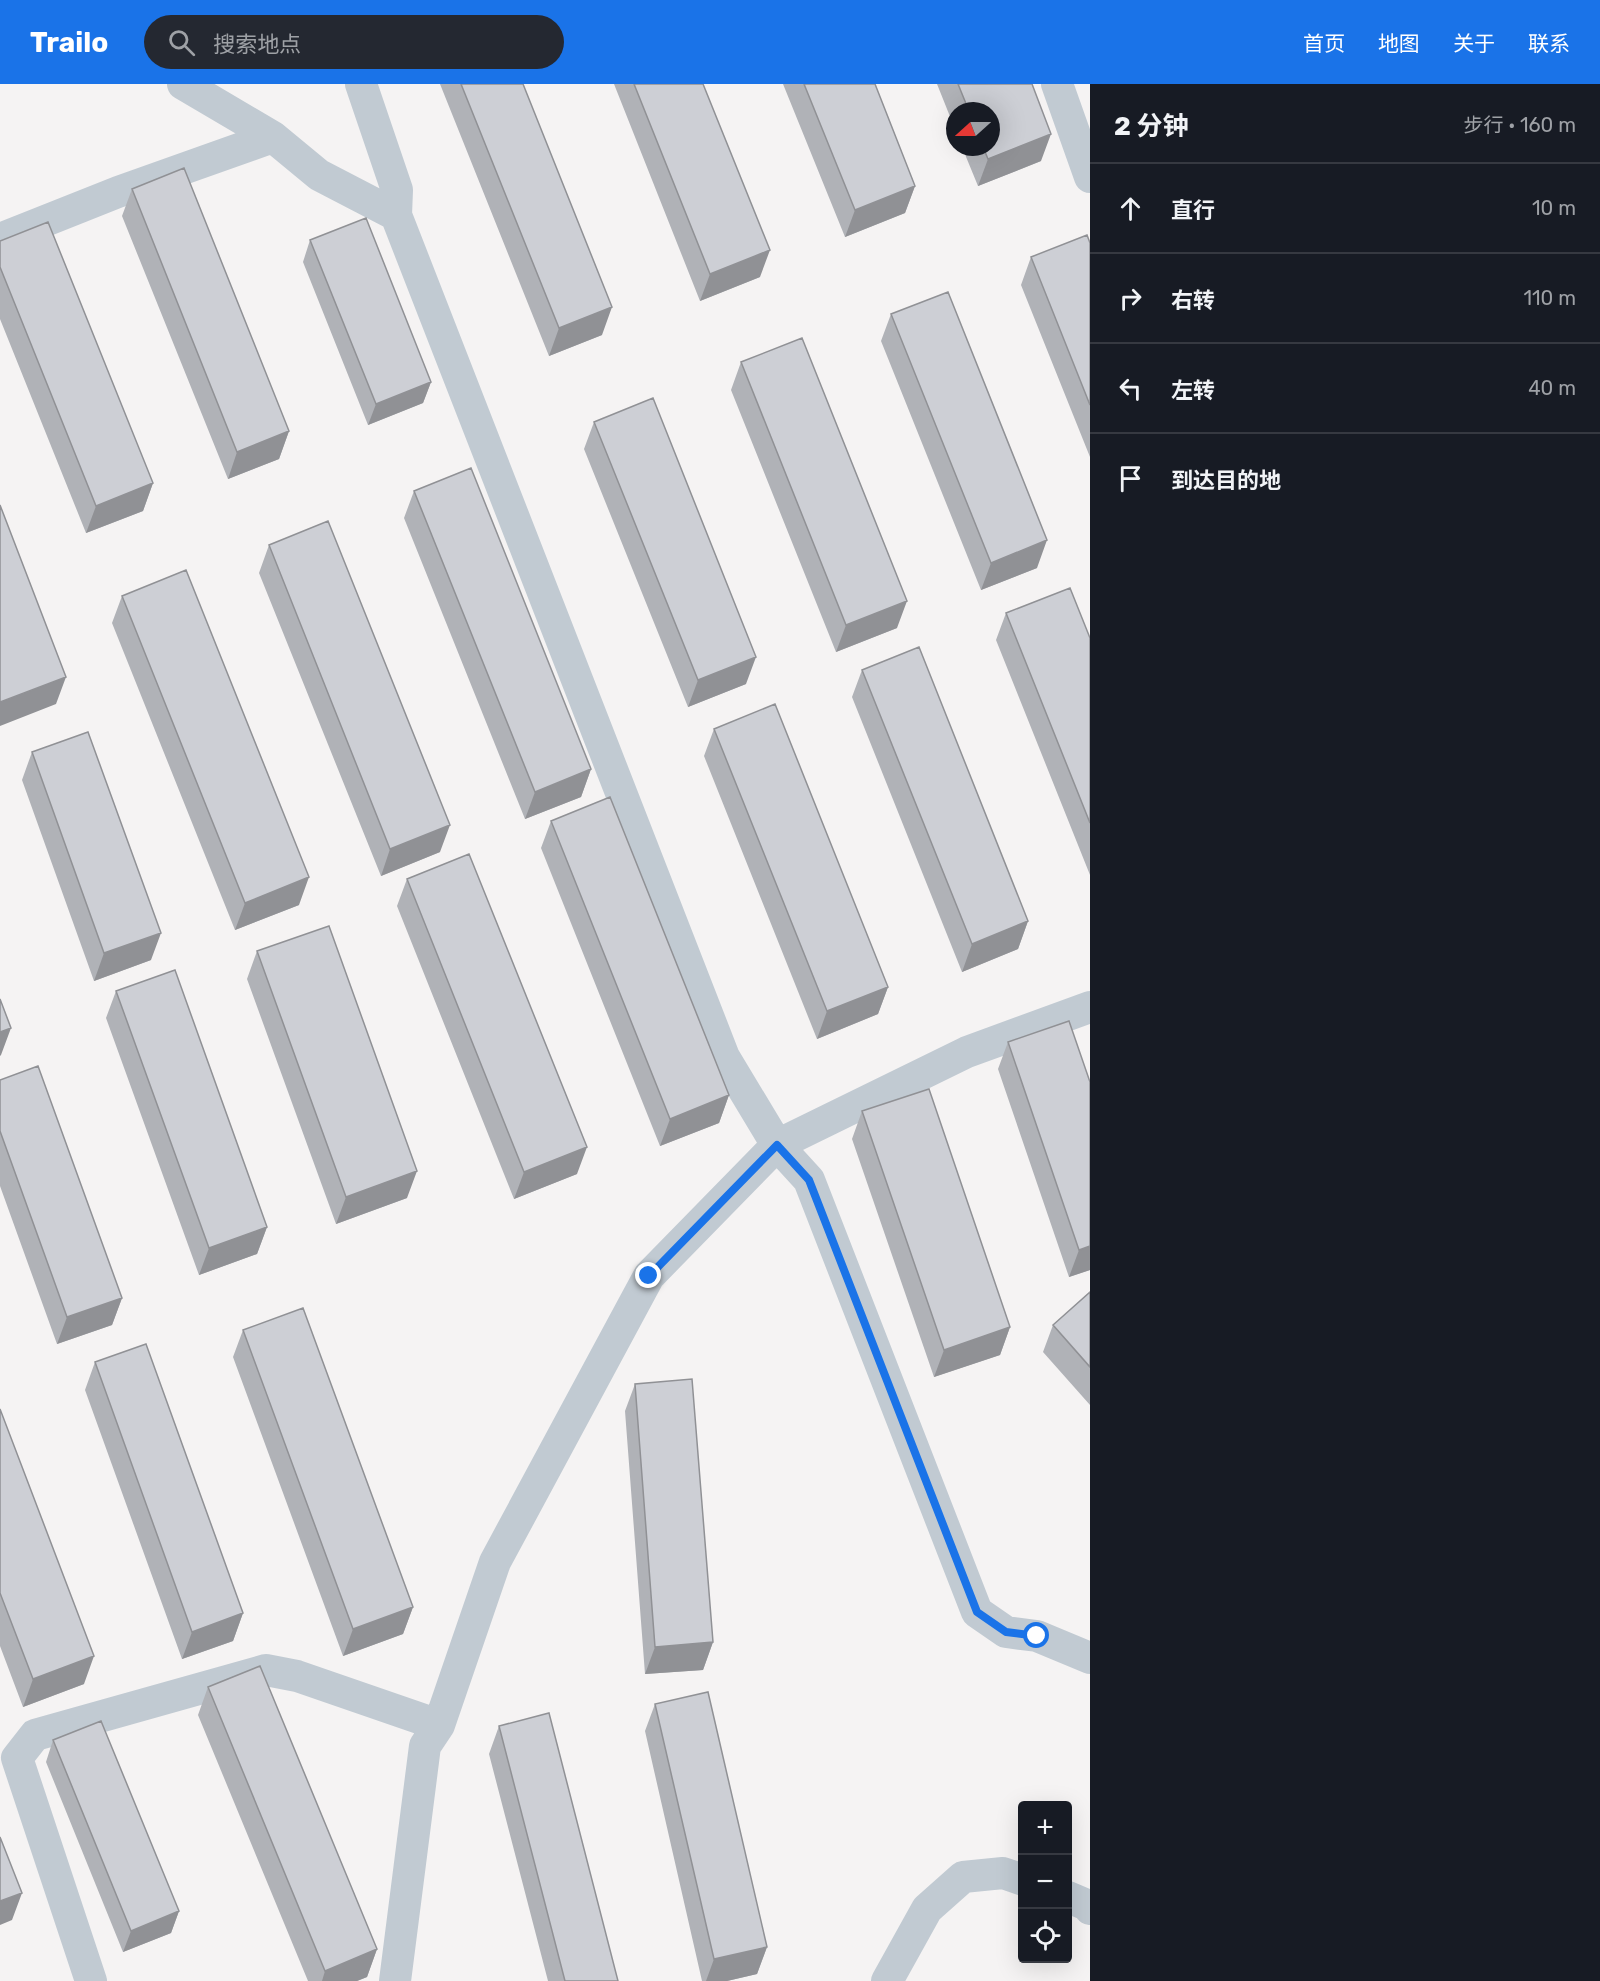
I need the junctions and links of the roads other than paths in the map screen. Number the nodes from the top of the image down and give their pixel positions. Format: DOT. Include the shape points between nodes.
graph roads {
  1 [pos="183,84"];
  2 [pos="361,84"];
  3 [pos="1057,84"];
  4 [pos="273,137"];
  5 [pos="1090,177"];
  6 [pos="396,215"];
  7 [pos="0,239"];
  8 [pos="1090,1007"];
  9 [pos="777,1145"];
  10 [pos="1090,1658"];
  11 [pos="439,1725"];
  12 [pos="1018,1878"];
  13 [pos="1072,1899"];
  14 [pos="1090,1909"];
  15 [pos="91,1981"];
  16 [pos="395,1981"];
  17 [pos="887,1981"];
  1 -- 4 [label="street"];
  2 -- 6 [label="street" via="397,190"];
  3 -- 5 [label="street"];
  4 -- 6 [label="street" via="319,176"];
  4 -- 7 [label="street"];
  6 -- 9 [label="street" via="724,1057"];
  8 -- 9 [label="street" via="967,1052"];
  9 -- 10 [label="street" via="809,1180 977,1612 1006,1632 1037,1636"];
  9 -- 11 [label="street" via="649,1276 495,1562"];
  11 -- 15 [label="street" via="297,1676 266,1670 35,1735 17,1758"];
  11 -- 16 [label="street" via="425,1746"];
  12 -- 17 [label="street" via="1004,1873 963,1877 927,1909"];
  13 -- 14 [label="street"];
}
